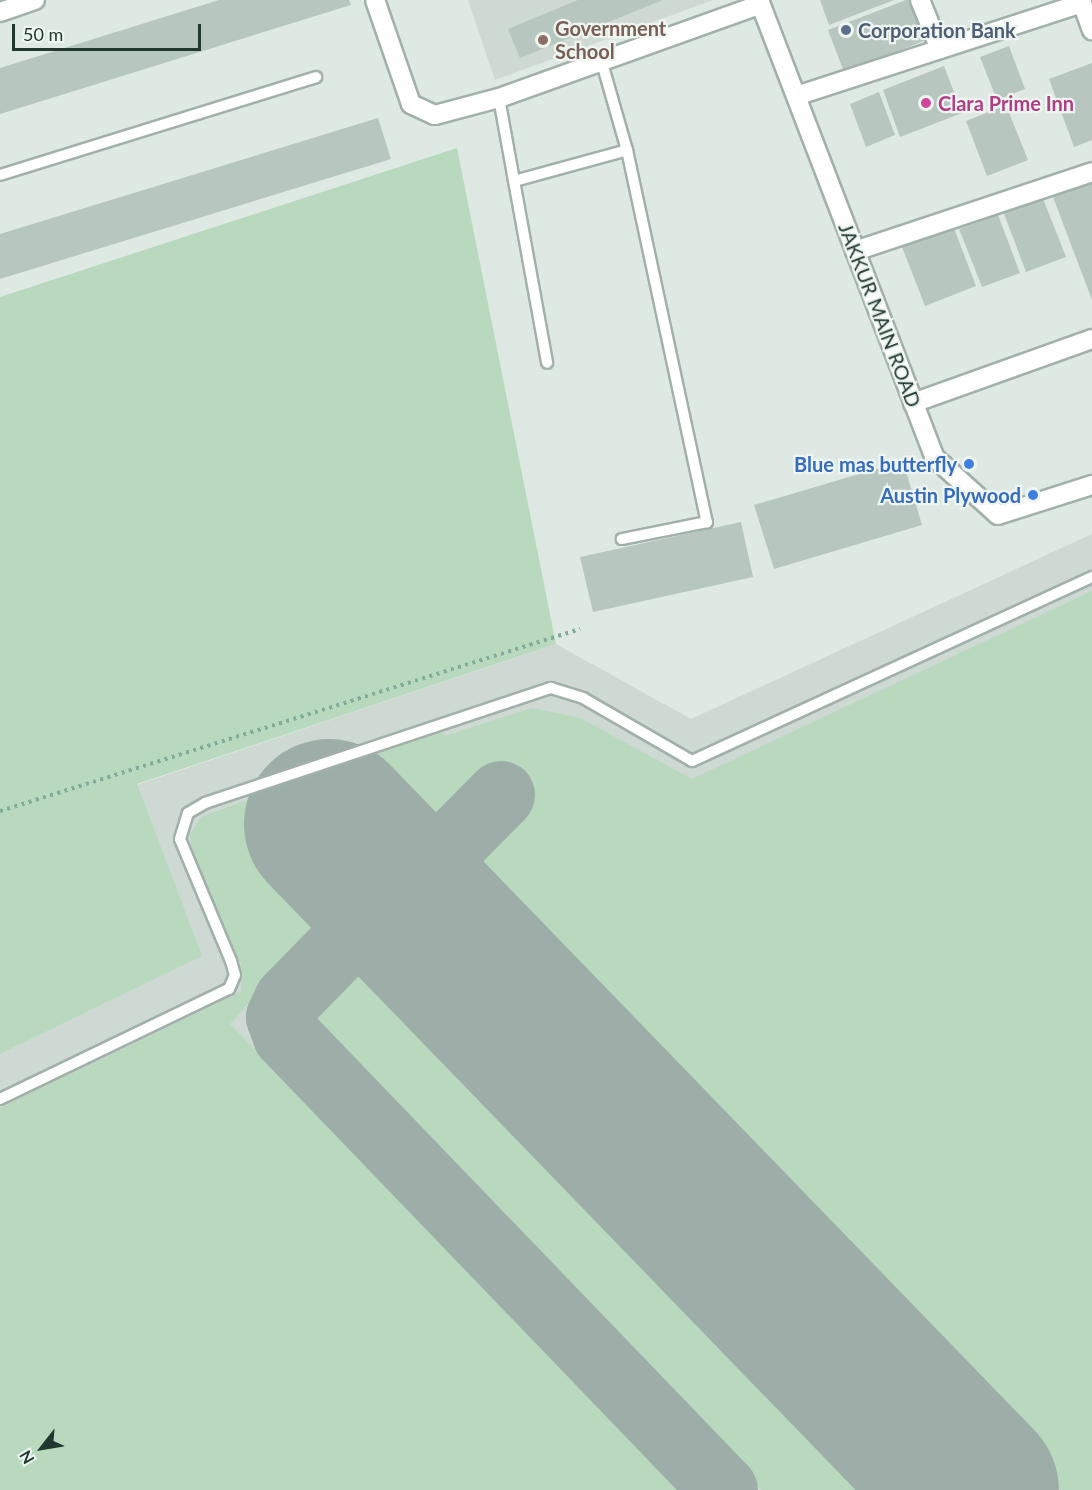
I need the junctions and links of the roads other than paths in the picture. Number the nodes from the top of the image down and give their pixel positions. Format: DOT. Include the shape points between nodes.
graph roads {
  1 [pos="35,0"];
  2 [pos="375,0"];
  3 [pos="920,0"];
  4 [pos="760,2"];
  5 [pos="0,12"];
  6 [pos="1092,30"];
  7 [pos="940,49"];
  8 [pos="602,63"];
  9 [pos="316,77"];
  10 [pos="796,96"];
  11 [pos="499,98"];
  12 [pos="627,150"];
  13 [pos="1092,172"];
  14 [pos="0,175"];
  15 [pos="514,181"];
  16 [pos="855,250"];
  17 [pos="1092,339"];
  18 [pos="547,363"];
  19 [pos="913,403"];
  20 [pos="1092,485"];
  21 [pos="622,540"];
  22 [pos="1092,577"];
  23 [pos="0,1099"];
  1 -- 5 [label="street"];
  2 -- 11 [label="street" via="411,104 435,115"];
  3 -- 7 [label="street"];
  4 -- 8 [label="street"];
  4 -- 10 [label="street, JAKKUR MAIN ROAD"];
  6 -- 7 [label="street" via="1082,3"];
  7 -- 10 [label="street"];
  8 -- 11 [label="street"];
  8 -- 12 [label="lane"];
  9 -- 14 [label="lane"];
  10 -- 16 [label="street, JAKKUR MAIN ROAD"];
  11 -- 15 [label="lane"];
  12 -- 15 [label="lane"];
  12 -- 21 [label="lane" via="707,522"];
  13 -- 16 [label="street"];
  15 -- 18 [label="lane"];
  16 -- 19 [label="street, JAKKUR MAIN ROAD"];
  17 -- 19 [label="street"];
  19 -- 20 [label="street, JAKKUR MAIN ROAD" via="934,457 998,515"];
  22 -- 23 [label="lane" via="692,761 584,698 551,688 204,803 188,813 180,839 231,961 235,975 229,989"];
}
